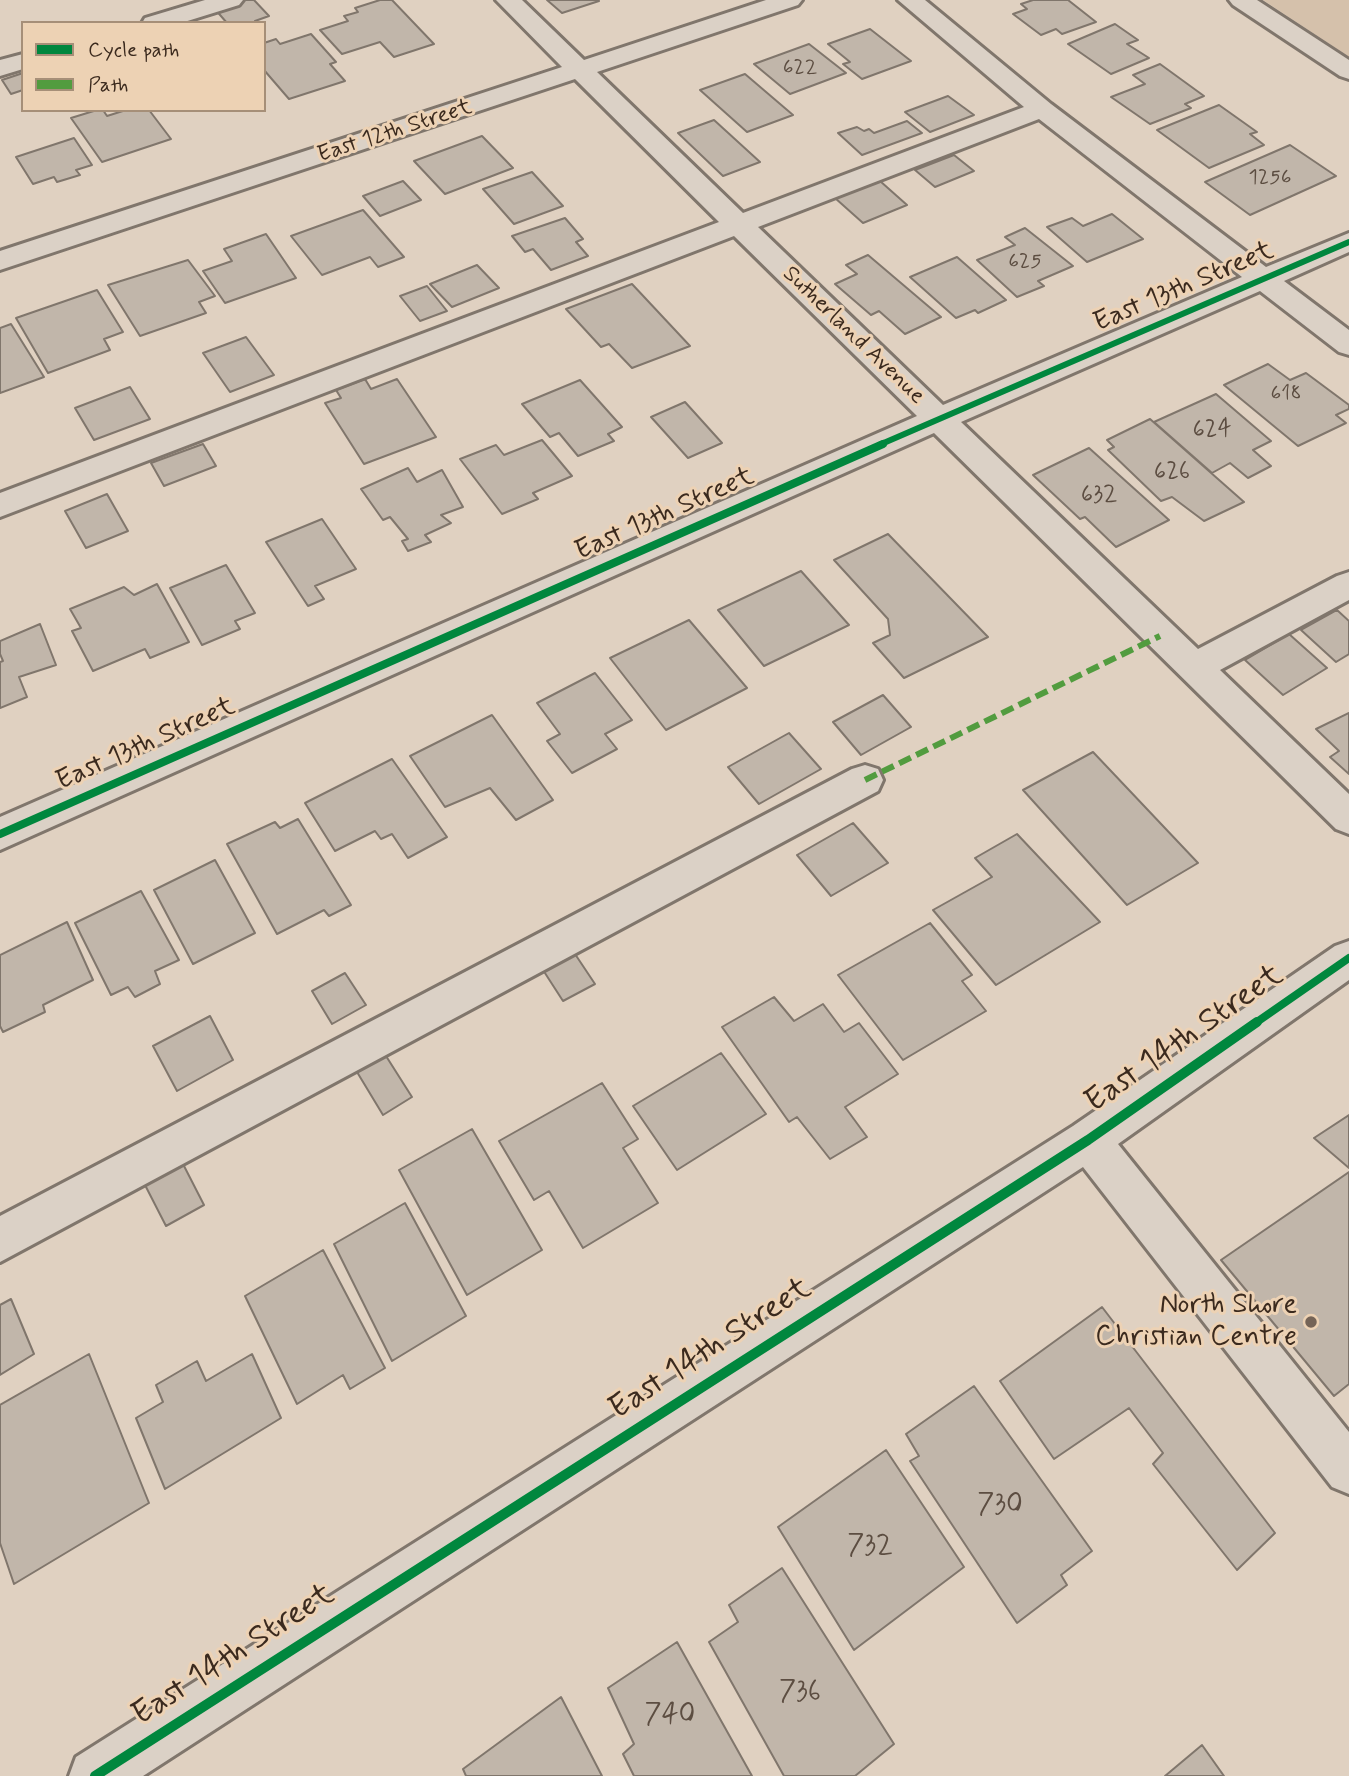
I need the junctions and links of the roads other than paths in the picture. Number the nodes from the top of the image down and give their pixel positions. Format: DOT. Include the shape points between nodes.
graph roads {
  1 [pos="231,0"];
  2 [pos="508,0"];
  3 [pos="790,0"];
  4 [pos="910,0"];
  5 [pos="1241,0"];
  6 [pos="161,21"];
  7 [pos="21,62"];
  8 [pos="0,68"];
  9 [pos="581,71"];
  10 [pos="1349,71"];
  11 [pos="1042,108"];
  12 [pos="738,224"];
  13 [pos="1349,242"];
  14 [pos="0,261"];
  15 [pos="1264,278"];
  16 [pos="1349,345"];
  17 [pos="939,419"];
  18 [pos="0,505"];
  19 [pos="1349,585"];
  20 [pos="1195,667"];
  21 [pos="865,780"];
  22 [pos="1349,818"];
  23 [pos="0,834"];
  24 [pos="1349,958"];
  25 [pos="1088,1140"];
  26 [pos="0,1240"];
  27 [pos="1349,1470"];
  28 [pos="95,1776"];
  1 -- 6 [label="street"];
  2 -- 9 [label="street, Sutherland Avenue"];
  3 -- 9 [label="street, East 12th Street"];
  4 -- 11 [label="street"];
  5 -- 10 [label="street"];
  7 -- 8 [label="street"];
  9 -- 12 [label="street, Sutherland Avenue"];
  9 -- 14 [label="street, East 12th Street"];
  11 -- 12 [label="street"];
  11 -- 15 [label="street"];
  12 -- 17 [label="street, Sutherland Avenue"];
  12 -- 18 [label="street"];
  13 -- 15 [label="street, East 13th Street"];
  15 -- 16 [label="street"];
  15 -- 17 [label="street, East 13th Street"];
  17 -- 20 [label="street, Sutherland Avenue"];
  17 -- 23 [label="street, East 13th Street"];
  19 -- 20 [label="street"];
  20 -- 22 [label="street, Sutherland Avenue"];
  21 -- 26 [label="street"];
  24 -- 25 [label="street, East 14th Street"];
  25 -- 27 [label="street"];
  25 -- 28 [label="street, East 14th Street"];
}
